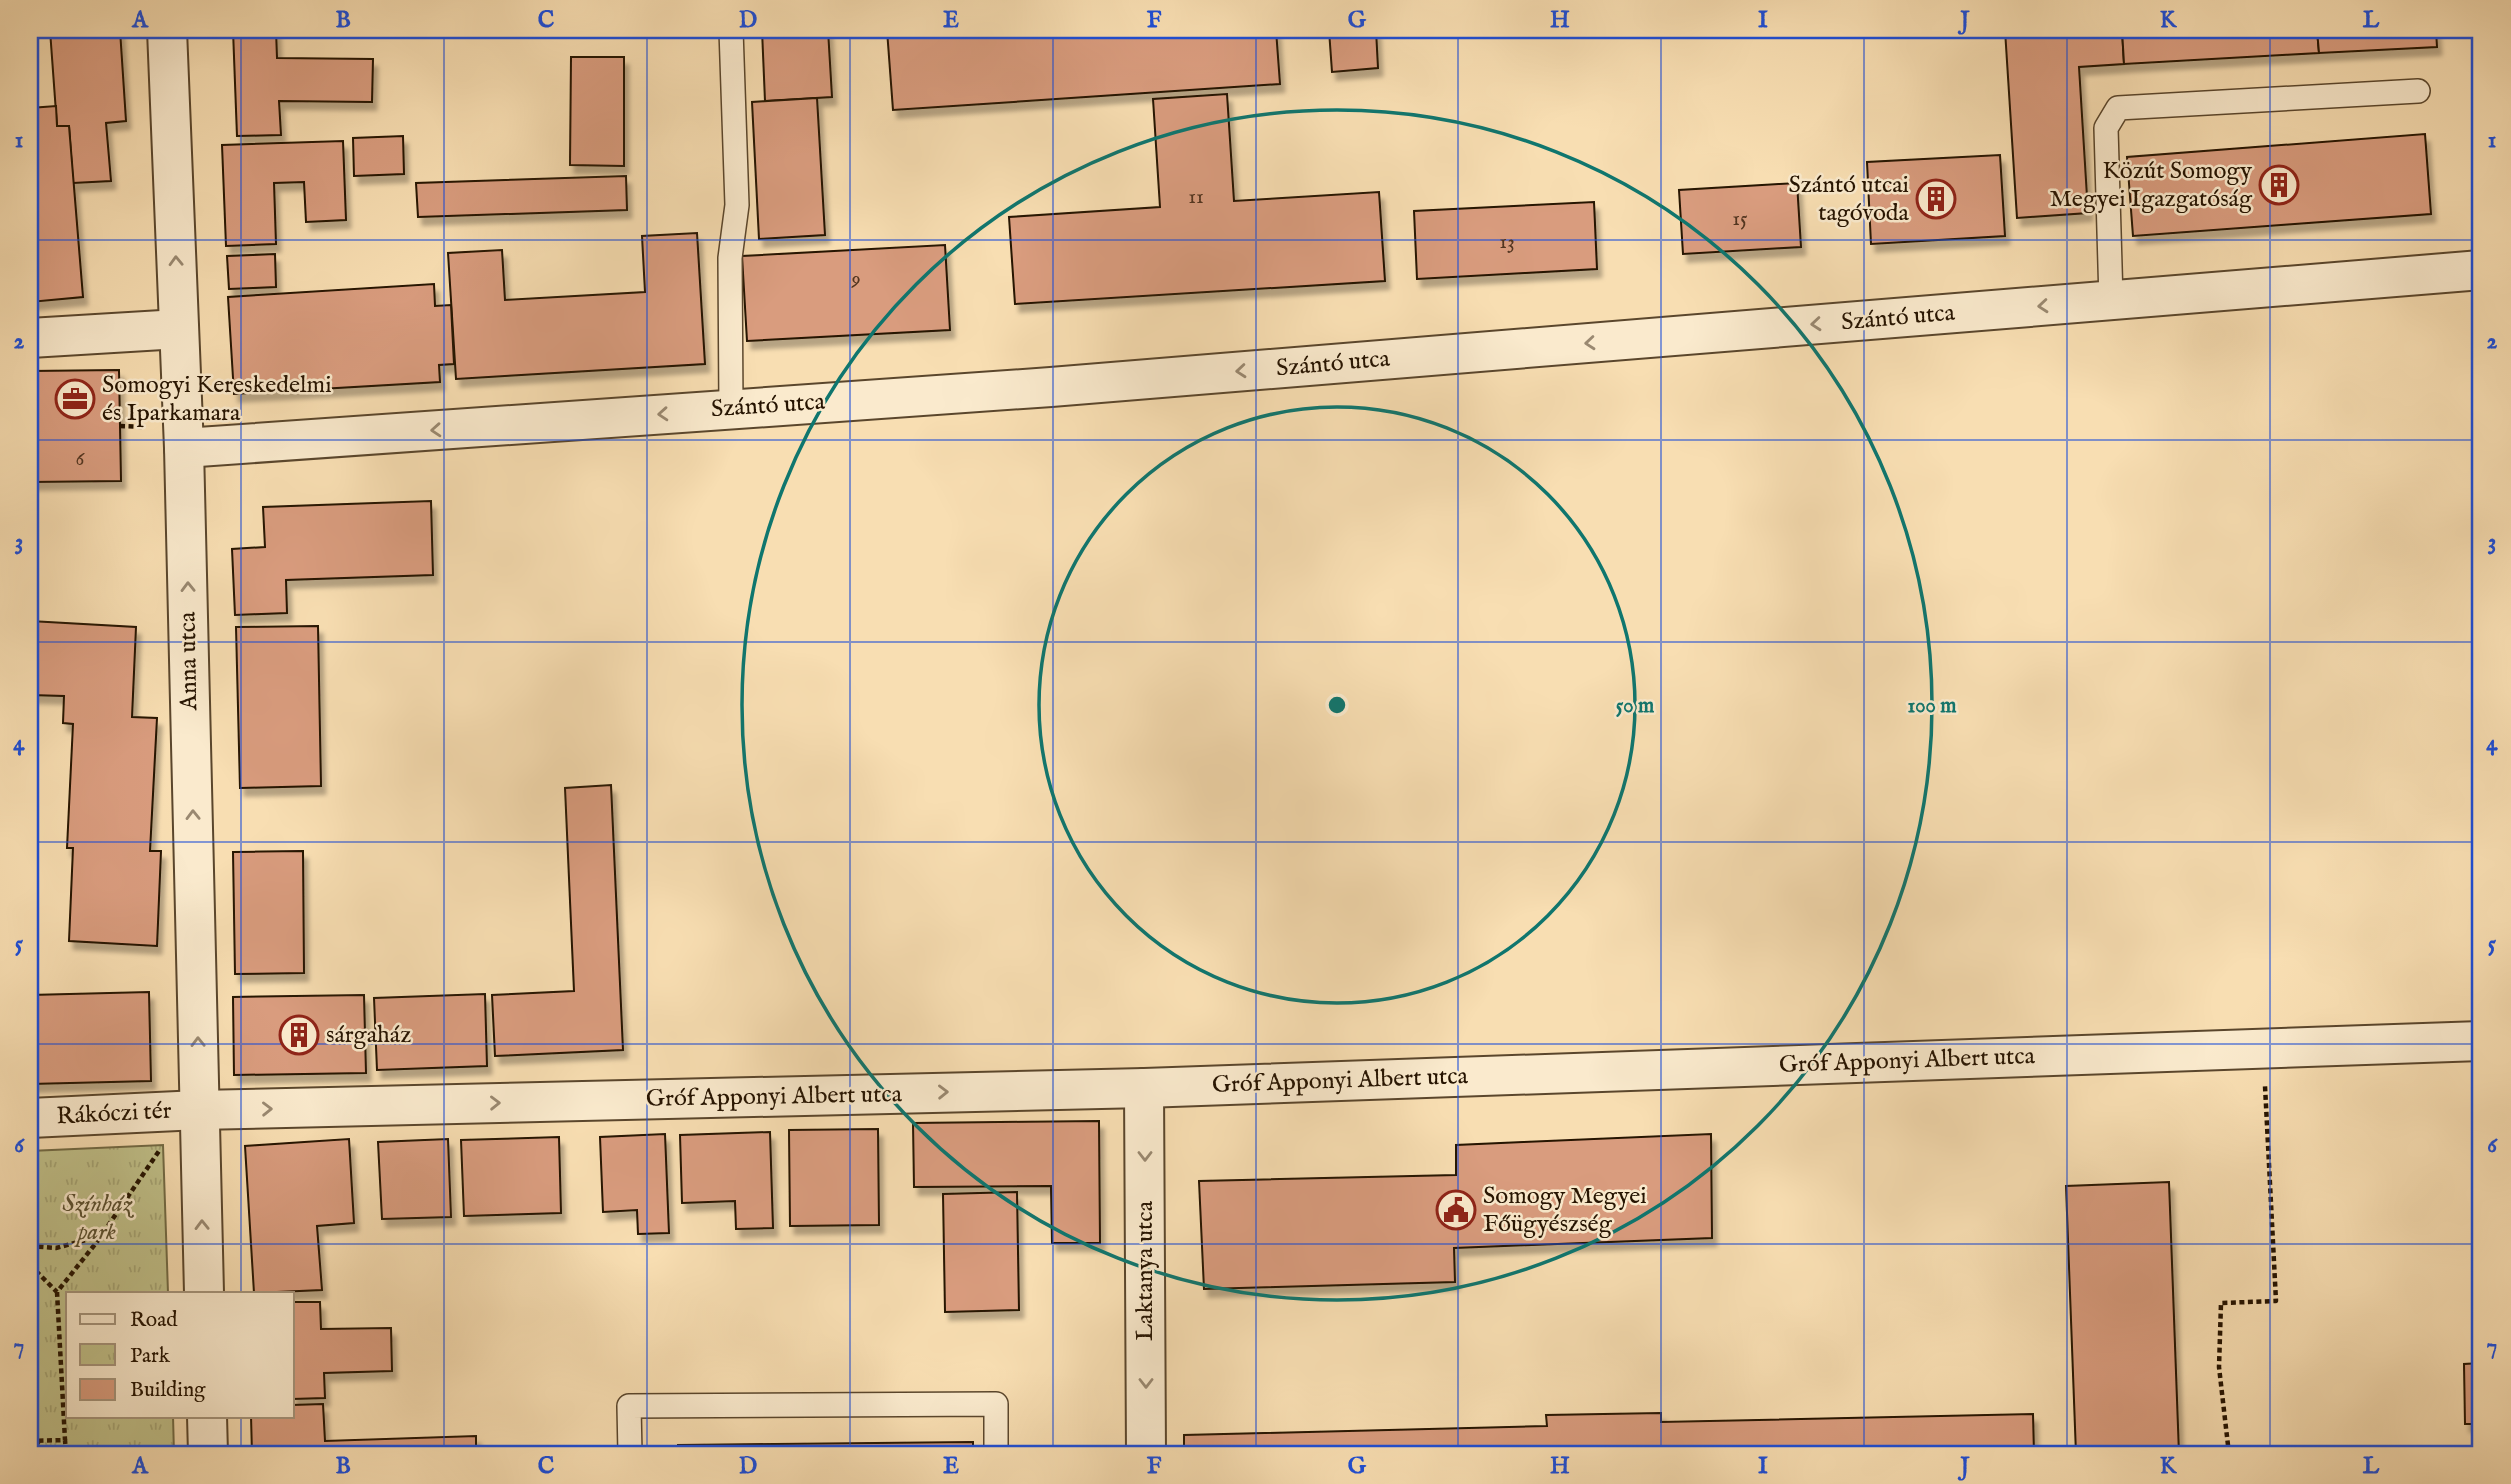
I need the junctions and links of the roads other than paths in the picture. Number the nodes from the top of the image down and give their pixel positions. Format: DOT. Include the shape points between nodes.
graph roads {
  1 [pos="167,30"];
  2 [pos="731,30"];
  3 [pos="2418,91"];
  4 [pos="2481,270"];
  5 [pos="2111,300"];
  6 [pos="179,329"];
  7 [pos="30,338"];
  8 [pos="732,409"];
  9 [pos="184,448"];
  10 [pos="2481,1041"];
  11 [pos="1144,1088"];
  12 [pos="199,1110"];
  13 [pos="30,1118"];
  14 [pos="204,1292"];
  15 [pos="207,1418"];
  16 [pos="208,1454"];
  17 [pos="629,1454"];
  18 [pos="996,1454"];
  19 [pos="1146,1454"];
  6 -- 1 [label="street, Anna utca, one-way"];
  2 -- 8 [label="lane" via="737,205 730,258"];
  3 -- 5 [label="lane" via="2118,108 2106,128"];
  4 -- 5 [label="street, Szántó utca"];
  5 -- 8 [label="street, Szántó utca, one-way"];
  6 -- 7 [label="street"];
  6 -- 9 [label="street, Anna utca"];
  8 -- 9 [label="street, Szántó utca, one-way"];
  12 -- 9 [label="street, Anna utca, one-way"];
  10 -- 11 [label="street, Gróf Apponyi Albert utca"];
  12 -- 11 [label="street, Gróf Apponyi Albert utca, one-way"];
  11 -- 19 [label="street, Laktanya utca, one-way"];
  12 -- 13 [label="street, Rákóczi tér"];
  14 -- 12 [label="street, Anna utca, one-way"];
  15 -- 16 [label="street"];
  17 -- 18 [label="lane" via="629,1406 996,1405"];
}
